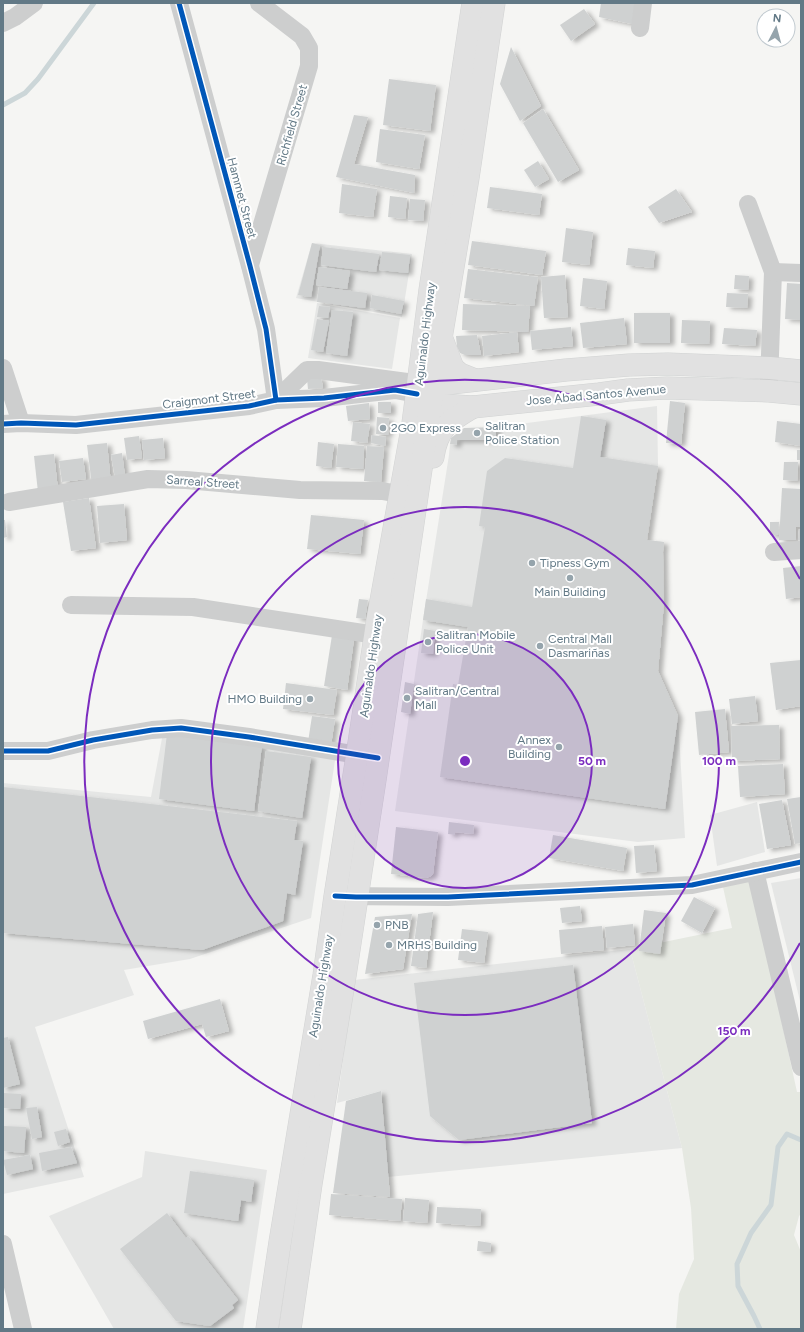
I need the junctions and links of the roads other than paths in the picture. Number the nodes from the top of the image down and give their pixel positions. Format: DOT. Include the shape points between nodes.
graph roads {
  1 [pos="34,3"];
  2 [pos="179,3"];
  3 [pos="259,3"];
  4 [pos="473,3"];
  5 [pos="494,3"];
  6 [pos="643,3"];
  7 [pos="3,23"];
  8 [pos="640,28"];
  9 [pos="748,204"];
  10 [pos="250,266"];
  11 [pos="773,272"];
  12 [pos="801,273"];
  13 [pos="442,338"];
  14 [pos="3,368"];
  15 [pos="770,368"];
  16 [pos="801,371"];
  17 [pos="475,380"];
  18 [pos="425,391"];
  19 [pos="769,391"];
  20 [pos="801,394"];
  21 [pos="276,400"];
  22 [pos="473,407"];
  23 [pos="21,423"];
  24 [pos="3,424"];
  25 [pos="399,494"];
  26 [pos="9,502"];
  27 [pos="801,550"];
  28 [pos="774,552"];
  29 [pos="409,558"];
  30 [pos="70,605"];
  31 [pos="376,635"];
  32 [pos="3,751"];
  33 [pos="368,757"];
  34 [pos="801,862"];
  35 [pos="754,871"];
  36 [pos="335,896"];
  37 [pos="356,898"];
  38 [pos="801,1067"];
  39 [pos="3,1244"];
  40 [pos="23,1329"];
  41 [pos="267,1329"];
  42 [pos="290,1329"];
  1 -- 7 [label="street"];
  2 -- 10 [label="street, Hammet Street"];
  3 -- 10 [label="street, Richfield Street" via="302,36 309,48 309,66"];
  4 -- 18 [label="main road, Aguinaldo Highway" via="430,290"];
  5 -- 13 [label="main road, Aguinaldo Highway"];
  6 -- 8 [label="street"];
  9 -- 11 [label="street"];
  10 -- 21 [label="street, Hammet Street" via="266,329"];
  11 -- 12 [label="street"];
  11 -- 15 [label="street"];
  13 -- 17 [label="main road" via="453,368"];
  13 -- 18 [label="main road, Aguinaldo Highway"];
  14 -- 23 [label="street"];
  15 -- 16 [label="main road"];
  15 -- 17 [label="main road" via="629,365"];
  15 -- 19 [label="street"];
  17 -- 18 [label="main road"];
  18 -- 21 [label="street, Craigmont Street" via="395,390 324,398"];
  18 -- 21 [label="street" via="307,370"];
  18 -- 22 [label="main road, Jose Abad Santos Avenue" via="441,405"];
  18 -- 25 [label="main road, Aguinaldo Highway"];
  18 -- 29 [label="main road, Aguinaldo Highway"];
  19 -- 20 [label="main road, Jose Abad Santos Avenue"];
  19 -- 22 [label="main road, Jose Abad Santos Avenue" via="667,388 628,390"];
  21 -- 23 [label="street, Craigmont Street" via="249,406 76,425"];
  22 -- 29 [label="main road" via="453,419 439,436 434,450 421,539"];
  23 -- 24 [label="street, Craigmont Street"];
  25 -- 26 [label="street, Sarreal Street" via="148,479"];
  25 -- 31 [label="main road, Aguinaldo Highway"];
  27 -- 28 [label="street"];
  29 -- 33 [label="main road, Aguinaldo Highway"];
  30 -- 31 [label="street" via="193,607"];
  31 -- 33 [label="main road, Aguinaldo Highway"];
  32 -- 33 [label="street" via="48,751 93,740 181,728"];
  33 -- 36 [label="main road, Aguinaldo Highway"];
  33 -- 37 [label="main road, Aguinaldo Highway"];
  34 -- 35 [label="street"];
  35 -- 37 [label="street" via="692,885 448,897"];
  35 -- 38 [label="street"];
  36 -- 37 [label="street"];
  36 -- 41 [label="main road, Aguinaldo Highway"];
  37 -- 42 [label="main road, Aguinaldo Highway" via="310,1184"];
  39 -- 40 [label="street"];
}
